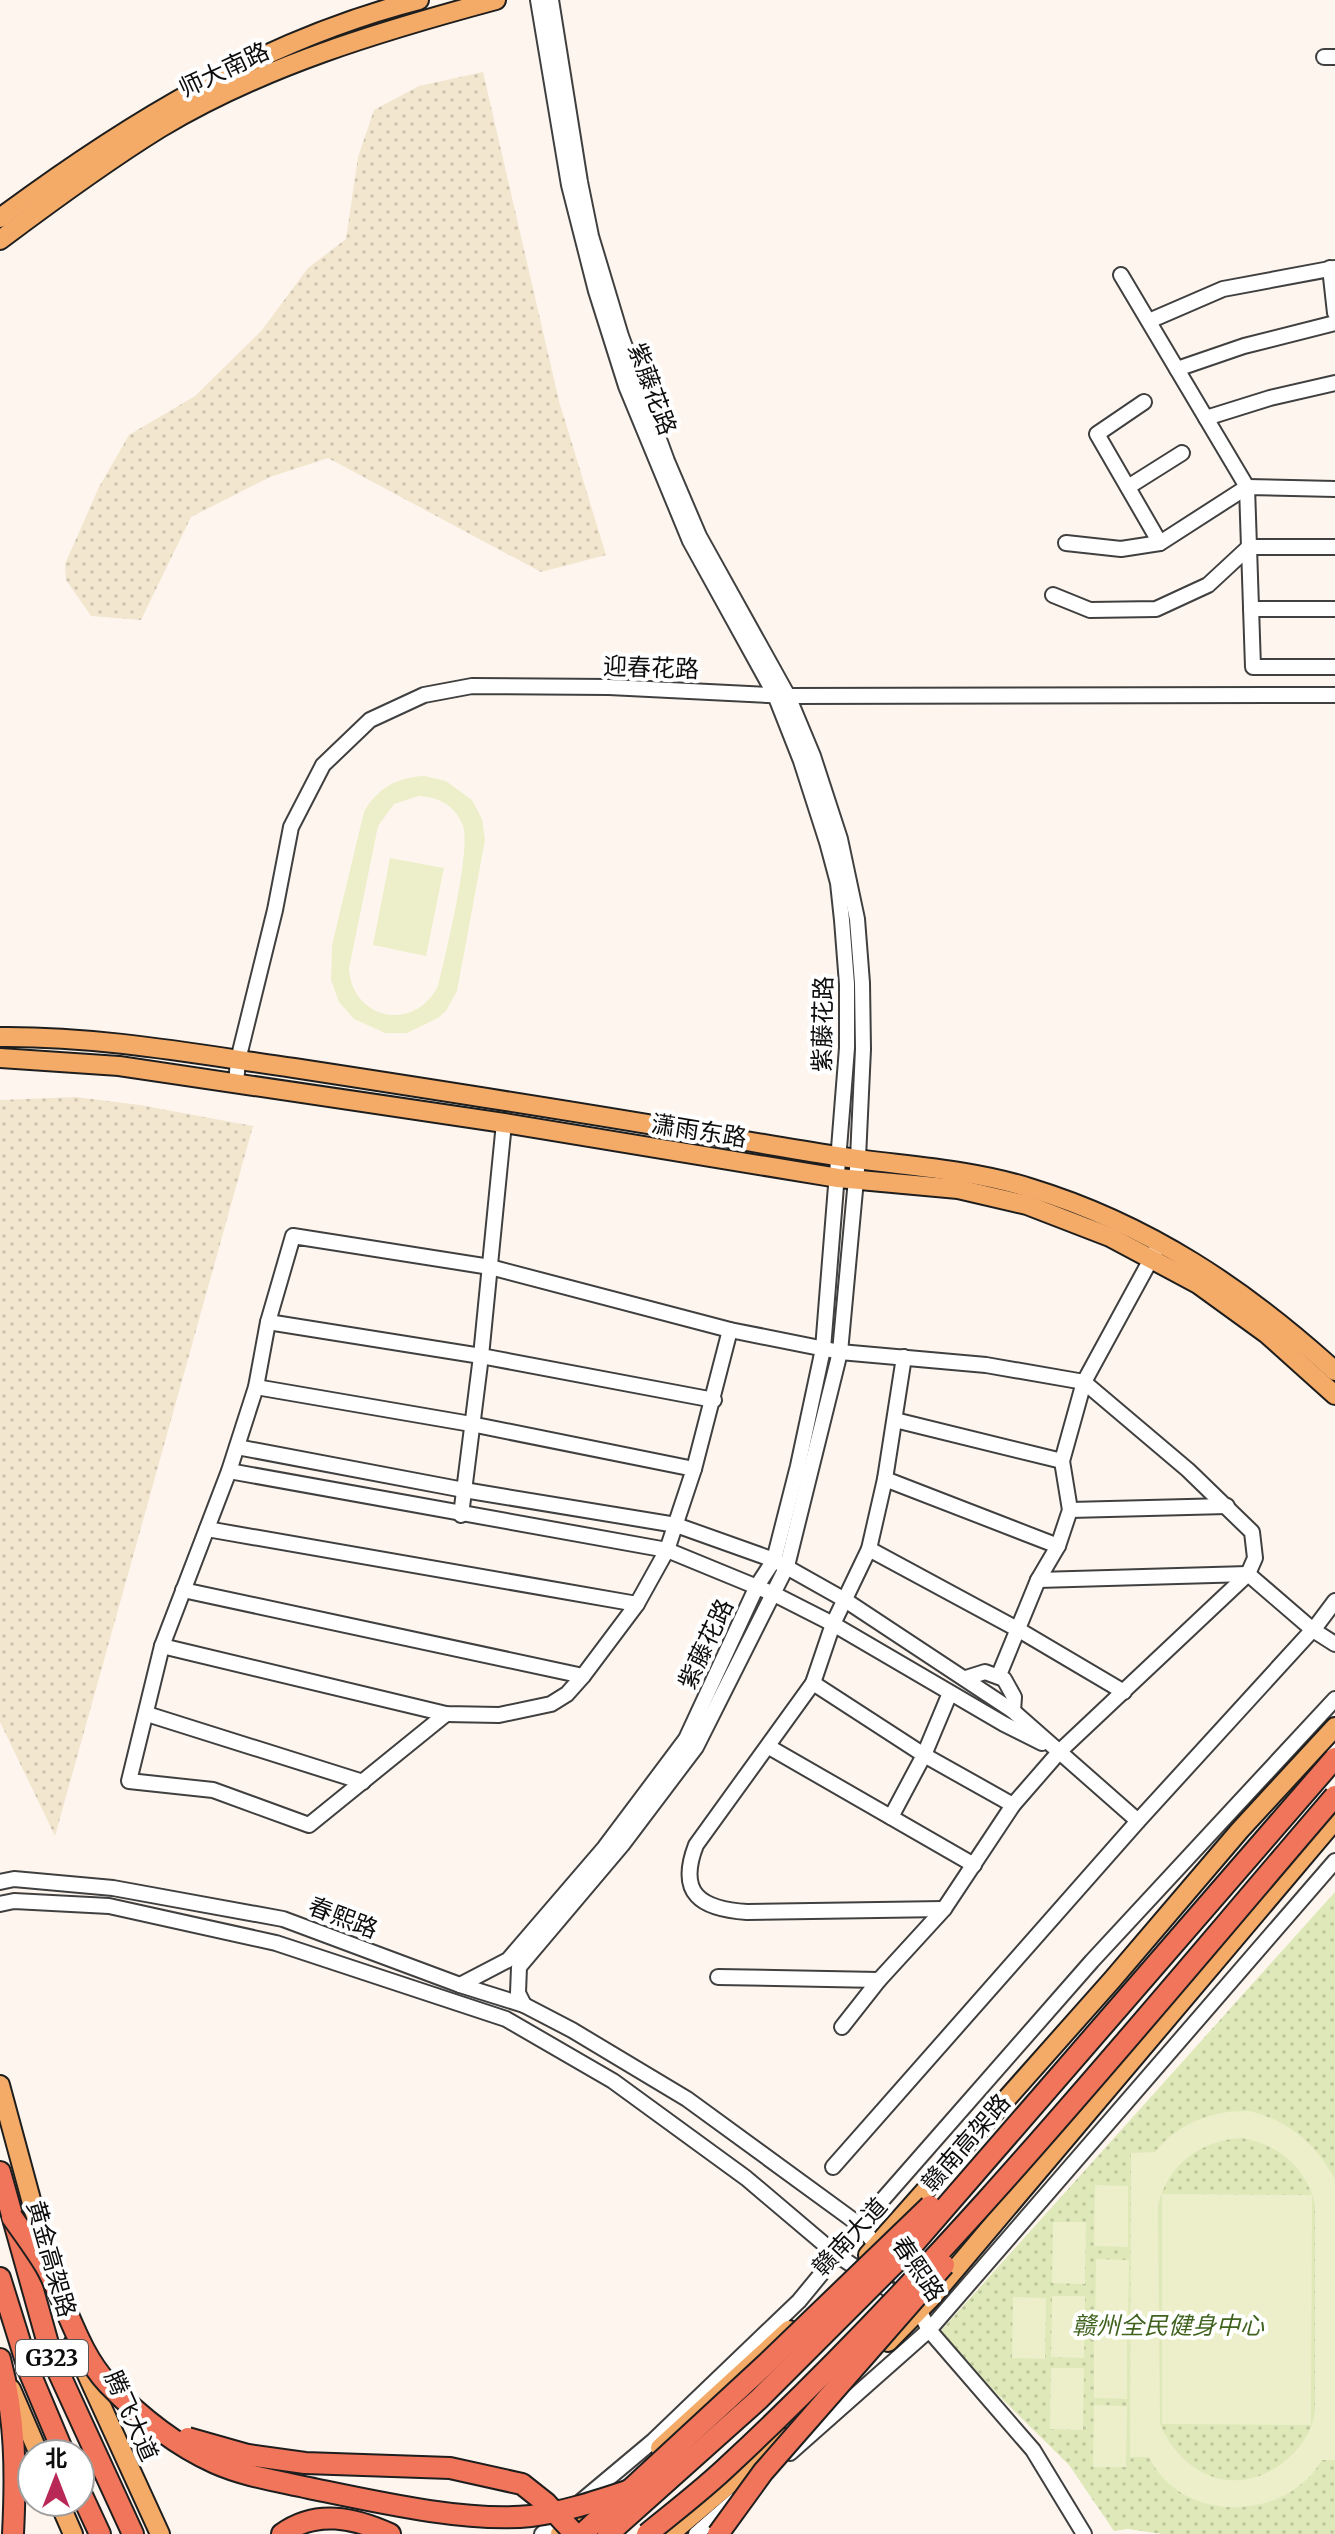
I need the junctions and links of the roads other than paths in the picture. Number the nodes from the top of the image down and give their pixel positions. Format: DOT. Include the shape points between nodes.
graph roads {
  1 [pos="419,0"];
  2 [pos="496,0"];
  3 [pos="538,0"];
  4 [pos="551,0"];
  5 [pos="0,218"];
  6 [pos="0,240"];
  7 [pos="1333,268"];
  8 [pos="1121,275"];
  9 [pos="1335,313"];
  10 [pos="1149,321"];
  11 [pos="1335,323"];
  12 [pos="1177,369"];
  13 [pos="1335,383"];
  14 [pos="1144,402"];
  15 [pos="1206,418"];
  16 [pos="1182,453"];
  17 [pos="1128,487"];
  18 [pos="1247,487"];
  19 [pos="1335,489"];
  20 [pos="1066,543"];
  21 [pos="1160,543"];
  22 [pos="1249,547"];
  23 [pos="1335,547"];
  24 [pos="1053,595"];
  25 [pos="1251,609"];
  26 [pos="1335,609"];
  27 [pos="1335,667"];
  28 [pos="1335,695"];
  29 [pos="782,696"];
  30 [pos="0,1037"];
  31 [pos="0,1058"];
  32 [pos="238,1060"];
  33 [pos="236,1084"];
  34 [pos="504,1123"];
  35 [pos="849,1157"];
  36 [pos="847,1179"];
  37 [pos="1156,1250"];
  38 [pos="490,1267"];
  39 [pos="268,1322"];
  40 [pos="730,1330"];
  41 [pos="823,1349"];
  42 [pos="840,1352"];
  43 [pos="481,1356"];
  44 [pos="904,1357"];
  45 [pos="1335,1371"];
  46 [pos="1084,1382"];
  47 [pos="256,1387"];
  48 [pos="1335,1395"];
  49 [pos="714,1400"];
  50 [pos="895,1420"];
  51 [pos="471,1424"];
  52 [pos="237,1447"];
  53 [pos="1062,1461"];
  54 [pos="694,1469"];
  55 [pos="229,1471"];
  56 [pos="885,1479"];
  57 [pos="464,1490"];
  58 [pos="1227,1506"];
  59 [pos="1070,1510"];
  60 [pos="461,1515"];
  61 [pos="676,1525"];
  62 [pos="207,1529"];
  63 [pos="1058,1546"];
  64 [pos="869,1549"];
  65 [pos="667,1550"];
  66 [pos="780,1563"];
  67 [pos="1248,1574"];
  68 [pos="1038,1580"];
  69 [pos="757,1586"];
  70 [pos="183,1590"];
  71 [pos="774,1594"];
  72 [pos="845,1600"];
  73 [pos="1335,1601"];
  74 [pos="637,1604"];
  75 [pos="833,1624"];
  76 [pos="1019,1630"];
  77 [pos="1313,1630"];
  78 [pos="1335,1644"];
  79 [pos="162,1646"];
  80 [pos="999,1675"];
  81 [pos="583,1676"];
  82 [pos="966,1678"];
  83 [pos="813,1683"];
  84 [pos="1124,1692"];
  85 [pos="950,1693"];
  86 [pos="1335,1699"];
  87 [pos="1013,1711"];
  88 [pos="147,1714"];
  89 [pos="446,1714"];
  90 [pos="1335,1727"];
  91 [pos="769,1747"];
  92 [pos="1060,1751"];
  93 [pos="924,1755"];
  94 [pos="1335,1758"];
  95 [pos="363,1782"];
  96 [pos="1335,1796"];
  97 [pos="1013,1805"];
  98 [pos="891,1817"];
  99 [pos="1335,1820"];
  100 [pos="1138,1821"];
  101 [pos="1335,1861"];
  102 [pos="974,1865"];
  103 [pos="0,1882"];
  104 [pos="0,1904"];
  105 [pos="944,1909"];
  106 [pos="718,1977"];
  107 [pos="879,1980"];
  108 [pos="460,1985"];
  109 [pos="524,2005"];
  110 [pos="842,2027"];
  111 [pos="1078,2054"];
  112 [pos="1097,2073"];
  113 [pos="0,2085"];
  114 [pos="833,2167"];
  115 [pos="0,2172"];
  116 [pos="12,2217"];
  117 [pos="861,2226"];
  118 [pos="876,2245"];
  119 [pos="837,2255"];
  120 [pos="856,2268"];
  121 [pos="0,2278"];
  122 [pos="921,2308"];
  123 [pos="929,2330"];
  124 [pos="0,2358"];
  125 [pos="136,2411"];
  126 [pos="32,2438"];
  127 [pos="57,2438"];
  128 [pos="763,2472"];
  129 [pos="630,2490"];
  130 [pos="15,2492"];
  131 [pos="6,2534"];
  132 [pos="13,2534"];
  133 [pos="133,2534"];
  134 [pos="160,2534"];
  135 [pos="282,2534"];
  136 [pos="390,2534"];
  137 [pos="542,2534"];
  138 [pos="560,2534"];
  139 [pos="575,2534"];
  140 [pos="582,2534"];
  141 [pos="608,2534"];
  142 [pos="647,2534"];
  143 [pos="670,2534"];
  144 [pos="696,2534"];
  145 [pos="718,2534"];
  146 [pos="734,2534"];
  147 [pos="1084,2534"];
  1 -- 5 [label="main road, 师大南路" via="279,49 209,81 64,171"];
  2 -- 6 [label="main road, 师大南路" via="348,44 218,98 85,177"];
  3 -- 29 [label="street, 紫藤花路" via="569,185 614,351 690,541"];
  4 -- 29 [label="street, 紫藤花路" via="591,236 621,336 699,536"];
  7 -- 9 [label="street"];
  7 -- 10 [label="street" via="1223,289"];
  8 -- 10 [label="street"];
  10 -- 12 [label="street"];
  11 -- 12 [label="street"];
  12 -- 15 [label="street"];
  13 -- 15 [label="street"];
  14 -- 17 [label="street" via="1097,434"];
  15 -- 18 [label="street"];
  16 -- 17 [label="street"];
  17 -- 21 [label="street"];
  18 -- 19 [label="street"];
  18 -- 21 [label="street"];
  18 -- 22 [label="street"];
  20 -- 21 [label="street" via="1121,549"];
  22 -- 23 [label="street"];
  22 -- 24 [label="street" via="1208,585 1156,609 1090,610"];
  22 -- 25 [label="street"];
  25 -- 26 [label="street"];
  25 -- 27 [label="street" via="1253,667"];
  28 -- 29 [label="street, 迎春花路"];
  29 -- 32 [label="street, 迎春花路" via="472,686 424,695 370,720 323,765 291,827"];
  29 -- 35 [label="street, 紫藤花路" via="813,756 840,839 857,919 863,1049"];
  30 -- 32 [label="main road, 潇雨东路" via="118,1043"];
  31 -- 33 [label="main road, 潇雨东路" via="119,1066"];
  32 -- 33 [label="street, 迎春花路"];
  32 -- 35 [label="main road, 潇雨东路"];
  33 -- 34 [label="main road, 潇雨东路"];
  34 -- 36 [label="main road, 潇雨东路"];
  34 -- 38 [label="street"];
  35 -- 36 [label="street, 紫藤花路"];
  35 -- 37 [label="main road, 潇雨东路" via="960,1171 1031,1188 1115,1221"];
  36 -- 37 [label="main road, 潇雨东路" via="958,1189 1027,1205"];
  36 -- 41 [label="street, 紫藤花路"];
  36 -- 42 [label="street, 紫藤花路"];
  37 -- 45 [label="main road, 潇雨东路" via="1205,1268"];
  37 -- 46 [label="street"];
  37 -- 48 [label="main road, 潇雨东路"];
  38 -- 39 [label="street" via="293,1236"];
  38 -- 40 [label="street"];
  38 -- 43 [label="street"];
  39 -- 43 [label="street"];
  39 -- 47 [label="street"];
  40 -- 41 [label="street"];
  40 -- 49 [label="street"];
  41 -- 42 [label="street"];
  41 -- 66 [label="street, 紫藤花路"];
  42 -- 44 [label="street"];
  42 -- 66 [label="street, 紫藤花路"];
  43 -- 49 [label="street"];
  43 -- 51 [label="street"];
  44 -- 46 [label="street"];
  44 -- 50 [label="street"];
  46 -- 53 [label="street"];
  46 -- 58 [label="street"];
  47 -- 51 [label="street"];
  47 -- 52 [label="street"];
  49 -- 54 [label="street"];
  50 -- 53 [label="street"];
  50 -- 56 [label="street"];
  51 -- 54 [label="street"];
  51 -- 57 [label="street"];
  52 -- 55 [label="street"];
  52 -- 57 [label="street"];
  53 -- 59 [label="street"];
  54 -- 61 [label="street"];
  55 -- 60 [label="street"];
  55 -- 62 [label="street"];
  56 -- 63 [label="street"];
  56 -- 64 [label="street"];
  57 -- 60 [label="street"];
  57 -- 61 [label="street"];
  58 -- 59 [label="street"];
  58 -- 67 [label="street" via="1252,1532 1255,1558"];
  59 -- 63 [label="street"];
  60 -- 65 [label="street"];
  61 -- 65 [label="street"];
  61 -- 66 [label="street"];
  62 -- 70 [label="street"];
  62 -- 74 [label="street"];
  63 -- 68 [label="street"];
  64 -- 72 [label="street"];
  64 -- 76 [label="street"];
  65 -- 69 [label="street"];
  65 -- 74 [label="street"];
  66 -- 69 [label="street, 紫藤花路"];
  66 -- 71 [label="street, 紫藤花路"];
  66 -- 72 [label="street"];
  67 -- 68 [label="street"];
  67 -- 77 [label="street"];
  67 -- 84 [label="street"];
  68 -- 76 [label="street"];
  69 -- 71 [label="street"];
  69 -- 108 [label="street, 紫藤花路" via="686,1739 586,1870 508,1960"];
  70 -- 79 [label="street"];
  70 -- 81 [label="street"];
  71 -- 75 [label="street"];
  71 -- 109 [label="street, 紫藤花路" via="696,1747 519,1967 518,1993"];
  72 -- 75 [label="street"];
  72 -- 82 [label="street"];
  73 -- 77 [label="street"];
  74 -- 81 [label="street"];
  75 -- 83 [label="street"];
  75 -- 85 [label="street"];
  76 -- 80 [label="street"];
  76 -- 84 [label="street"];
  77 -- 78 [label="street"];
  77 -- 100 [label="street"];
  79 -- 88 [label="street"];
  79 -- 89 [label="street"];
  80 -- 82 [label="street" via="978,1672"];
  80 -- 87 [label="street" via="1012,1690"];
  81 -- 89 [label="street" via="551,1704 499,1715"];
  82 -- 87 [label="street"];
  83 -- 91 [label="street"];
  83 -- 93 [label="street"];
  84 -- 92 [label="street"];
  85 -- 92 [label="street"];
  85 -- 93 [label="street"];
  86 -- 117 [label="street" via="1092,1961"];
  87 -- 92 [label="street"];
  88 -- 95 [label="street"];
  88 -- 95 [label="street" via="129,1781 213,1790 309,1825"];
  89 -- 95 [label="street"];
  90 -- 118 [label="main road, 赣南大道"];
  91 -- 98 [label="street"];
  91 -- 105 [label="street" via="696,1845 689,1864 690,1884 700,1902 747,1912"];
  92 -- 97 [label="street"];
  92 -- 100 [label="street"];
  93 -- 97 [label="street"];
  93 -- 98 [label="street"];
  94 -- 111 [label="highway, 赣南高架路, bridge"];
  96 -- 112 [label="highway, bridge"];
  97 -- 102 [label="street"];
  98 -- 102 [label="street"];
  99 -- 122 [label="main road"];
  100 -- 114 [label="street"];
  101 -- 123 [label="street"];
  102 -- 105 [label="street"];
  103 -- 108 [label="street, 春熙路" via="113,1888 283,1919"];
  104 -- 119 [label="street, 春熙路" via="109,1906 276,1943 506,2019 613,2081 746,2178"];
  105 -- 107 [label="street"];
  106 -- 107 [label="street"];
  107 -- 110 [label="street"];
  108 -- 109 [label="street, 春熙路"];
  109 -- 117 [label="street, 春熙路" via="687,2099"];
  111 -- 129 [label="highway, bridge" via="906,2230"];
  111 -- 141 [label="highway, 赣南高架路, bridge" via="895,2263 759,2399"];
  112 -- 128 [label="highway, bridge" via="938,2273"];
  112 -- 142 [label="highway, bridge" via="912,2281 729,2465"];
  113 -- 134 [label="main road, 腾飞大道" via="75,2352"];
  115 -- 116 [label="highway, 黄金高架路 / G323"];
  116 -- 125 [label="highway, bridge" via="45,2266 84,2350"];
  116 -- 133 [label="highway, 黄金高架路 / G323" via="52,2358"];
  117 -- 118 [label="street, 春熙路"];
  117 -- 119 [label="street"];
  118 -- 120 [label="main road, 赣南大道"];
  118 -- 122 [label="street, 春熙路"];
  119 -- 120 [label="street, 春熙路"];
  119 -- 137 [label="street" via="799,2301 653,2441"];
  120 -- 122 [label="street, 春熙路"];
  120 -- 138 [label="main road, 赣南大道"];
  121 -- 127 [label="highway, G323" via="29,2371"];
  122 -- 123 [label="street, 春熙路"];
  122 -- 143 [label="main road" via="845,2387"];
  123 -- 144 [label="street"];
  123 -- 147 [label="street, 春熙路" via="1033,2450"];
  124 -- 126 [label="main road"];
  124 -- 130 [label="highway" via="13,2422"];
  125 -- 129 [label="highway, bridge" via="174,2441 216,2463 259,2477 423,2508 528,2516 580,2507"];
  125 -- 139 [label="highway, bridge" via="180,2436 248,2455 305,2463 450,2468 522,2484"];
  128 -- 145 [label="highway, bridge"];
  128 -- 146 [label="highway, bridge"];
  129 -- 140 [label="highway, bridge"];
  130 -- 131 [label="highway"];
  130 -- 132 [label="highway"];
  135 -- 136 [label="highway" via="320,2519 345,2518"];
}
